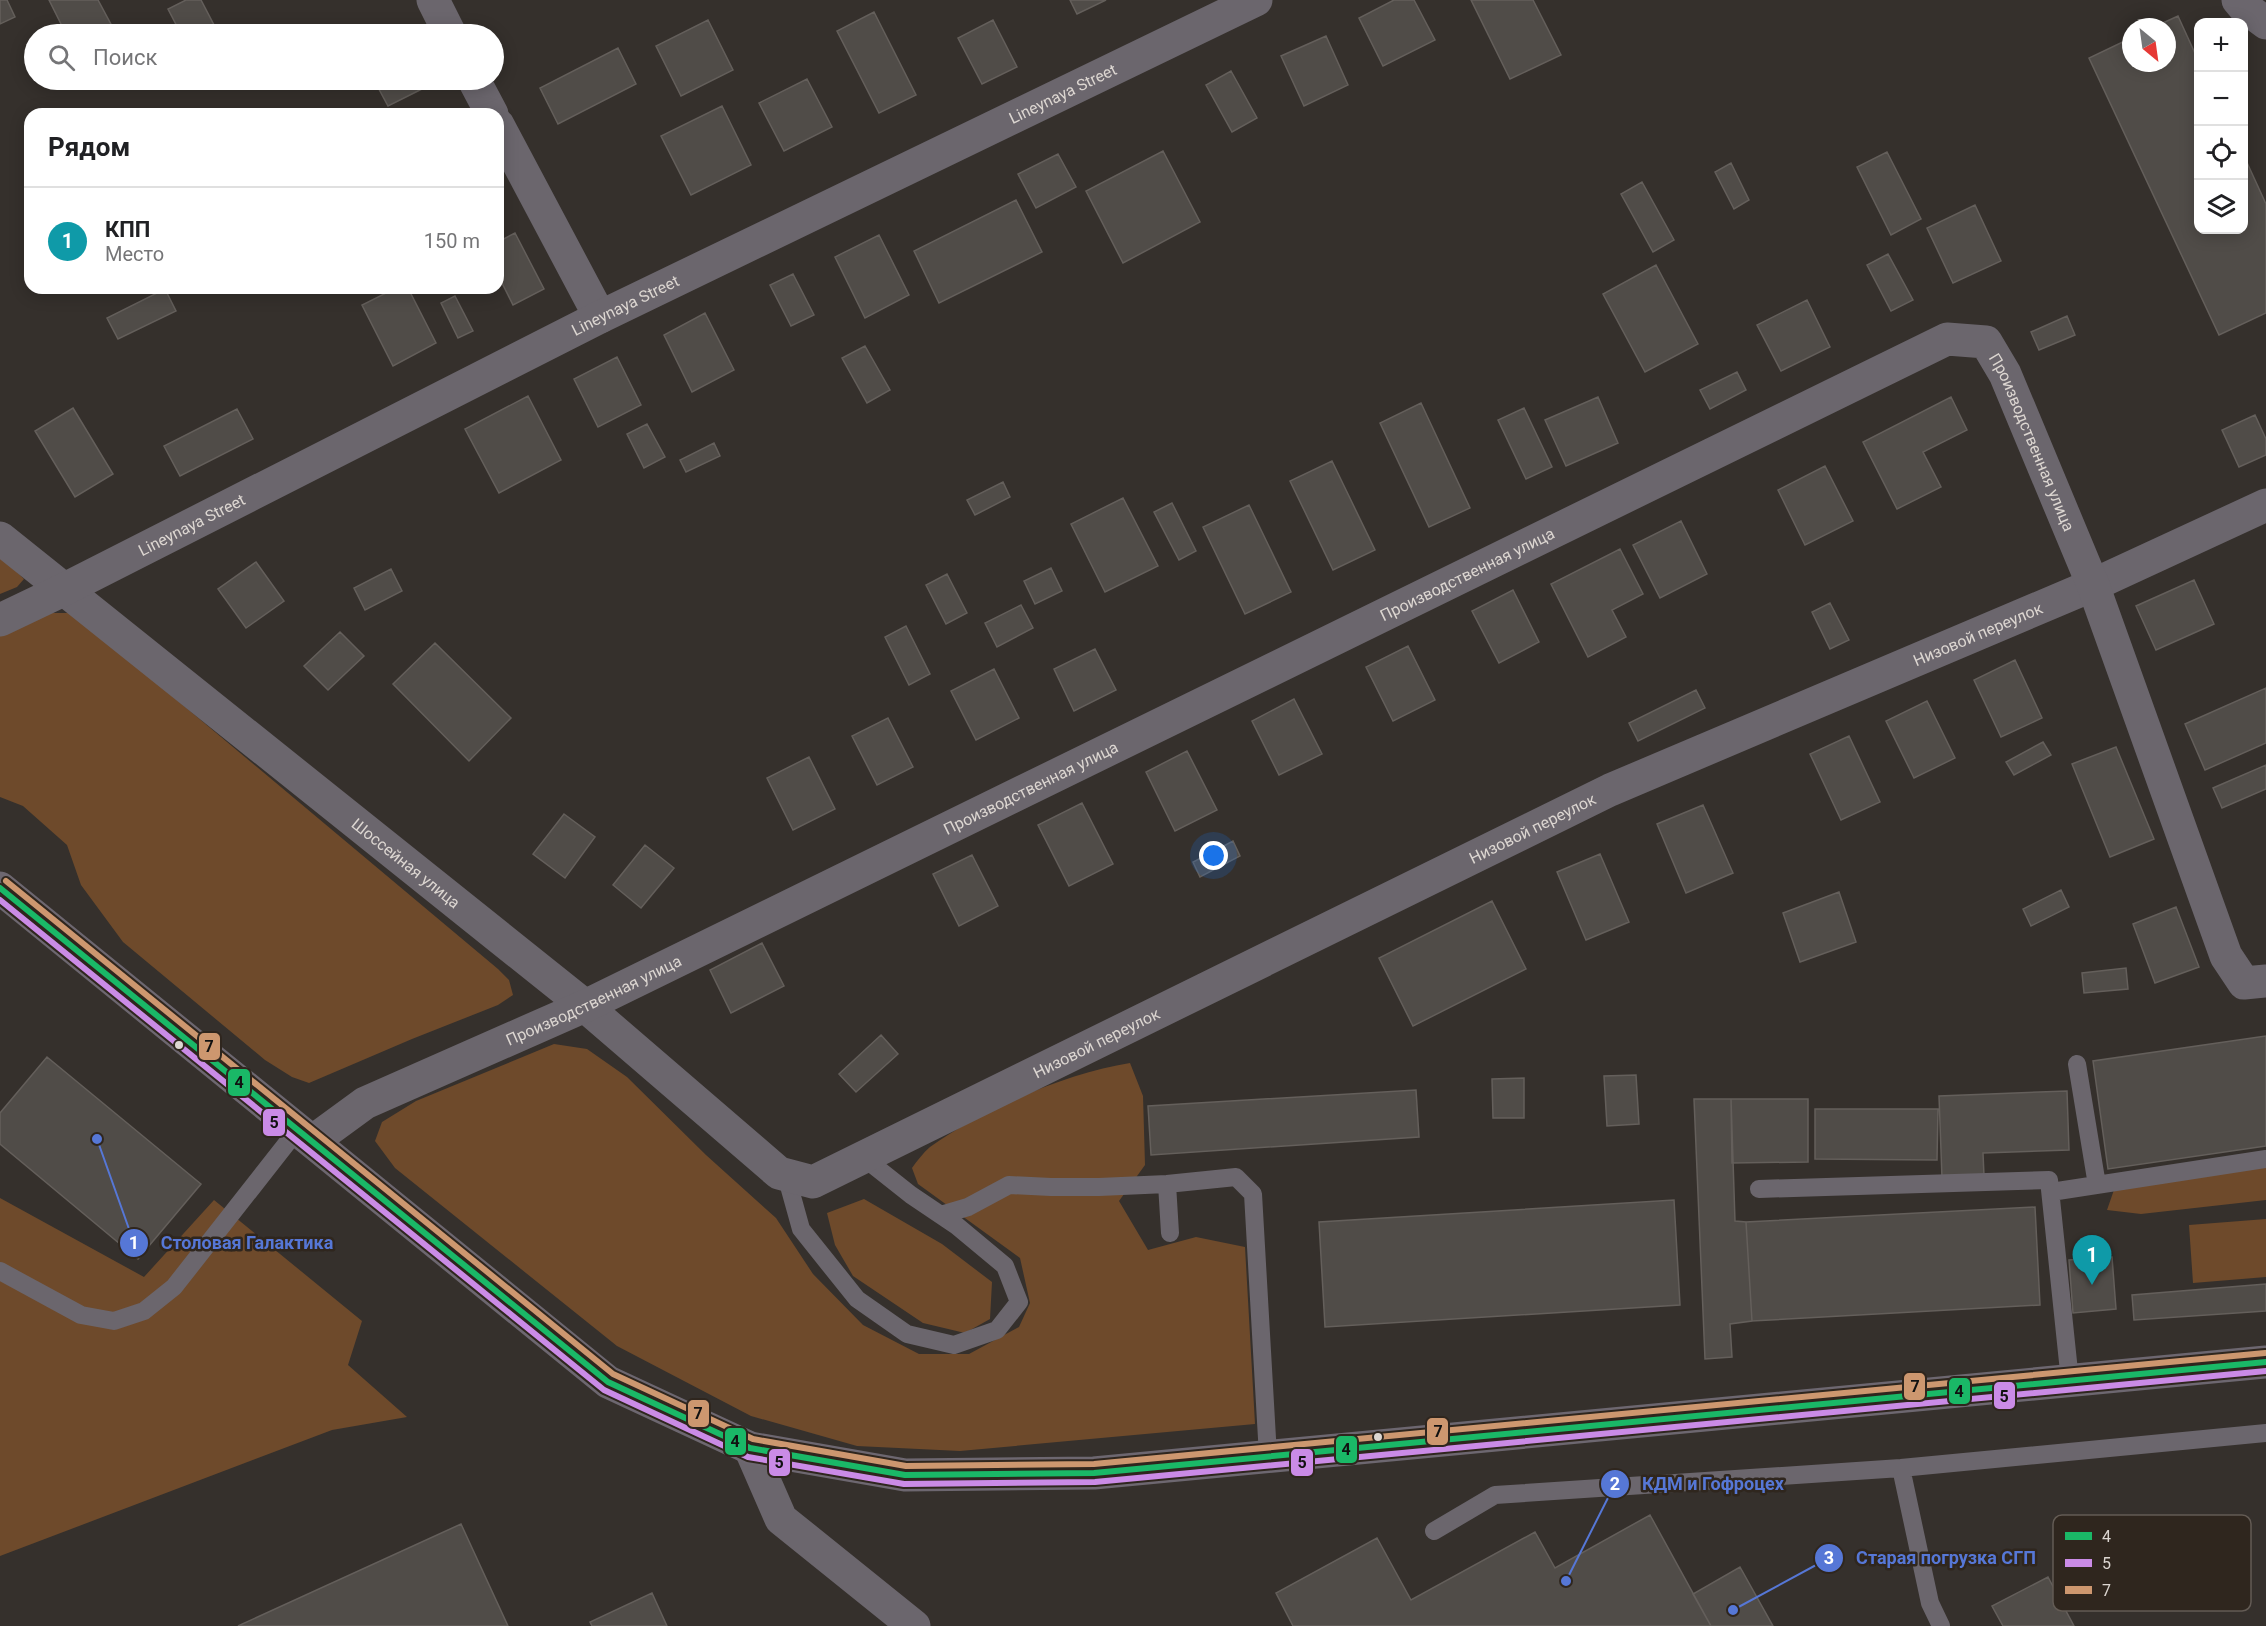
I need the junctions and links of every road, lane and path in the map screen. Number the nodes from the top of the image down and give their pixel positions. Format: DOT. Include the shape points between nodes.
graph roads {
  1 [pos="433,0"];
  2 [pos="1256,0"];
  3 [pos="2238,0"];
  4 [pos="1204,11"];
  5 [pos="2266,23"];
  6 [pos="445,24"];
  7 [pos="479,90"];
  8 [pos="489,108"];
  9 [pos="504,136"];
  10 [pos="600,317"];
  11 [pos="2266,505"];
  12 [pos="0,538"];
  13 [pos="2093,585"];
  14 [pos="63,590"];
  15 [pos="0,620"];
  16 [pos="0,888"];
  17 [pos="2266,981"];
  18 [pos="585,1006"];
  19 [pos="2077,1064"];
  20 [pos="306,1135"];
  21 [pos="863,1157"];
  22 [pos="2266,1159"];
  23 [pos="799,1178"];
  24 [pos="1167,1184"];
  25 [pos="2097,1185"];
  26 [pos="1759,1189"];
  27 [pos="2050,1192"];
  28 [pos="941,1215"];
  29 [pos="1170,1233"];
  30 [pos="0,1271"];
  31 [pos="2266,1362"];
  32 [pos="2070,1381"];
  33 [pos="2266,1433"];
  34 [pos="750,1448"];
  35 [pos="1268,1456"];
  36 [pos="1901,1468"];
  37 [pos="1434,1531"];
  38 [pos="914,1626"];
  39 [pos="1941,1626"];
  1 -- 6 [label="street"];
  2 -- 4 [label="street, Lineynaya Street"];
  3 -- 5 [label="street"];
  4 -- 10 [label="street, Lineynaya Street"];
  7 -- 8 [label="street"];
  9 -- 10 [label="street"];
  10 -- 14 [label="street, Lineynaya Street"];
  11 -- 13 [label="street, Низовой переулок"];
  12 -- 14 [label="street, Шоссейная улица"];
  13 -- 17 [label="street, Производственная улица" via="2226,956 2244,983"];
  13 -- 18 [label="street, Производственная улица" via="2005,374 1986,342 1947,339"];
  13 -- 21 [label="street, Низовой переулок" via="1610,790"];
  14 -- 15 [label="street, Lineynaya Street"];
  14 -- 18 [label="street, Шоссейная улица"];
  16 -- 20 [label="main road"];
  18 -- 20 [label="street, Производственная улица" via="365,1102"];
  18 -- 23 [label="street, Шоссейная улица" via="779,1173"];
  19 -- 25 [label="lane"];
  20 -- 30 [label="lane" via="174,1287 144,1311 114,1321 81,1315"];
  20 -- 34 [label="main road" via="608,1382"];
  21 -- 23 [label="street, Низовой переулок"];
  21 -- 28 [label="lane"];
  22 -- 25 [label="lane"];
  23 -- 28 [label="lane" via="801,1229 857,1299 907,1334 954,1345 997,1330 1019,1302 1005,1266"];
  24 -- 28 [label="lane" via="1010,1185 968,1207"];
  24 -- 29 [label="lane"];
  24 -- 35 [label="lane" via="1236,1178 1253,1194"];
  25 -- 27 [label="lane"];
  26 -- 27 [label="lane" via="2049,1180"];
  27 -- 32 [label="lane"];
  31 -- 32 [label="main road"];
  32 -- 35 [label="main road"];
  33 -- 36 [label="lane"];
  34 -- 35 [label="main road" via="905,1474 1094,1473"];
  34 -- 38 [label="street" via="781,1520"];
  36 -- 37 [label="lane" via="1495,1495"];
  36 -- 39 [label="lane" via="1930,1603"];
}
